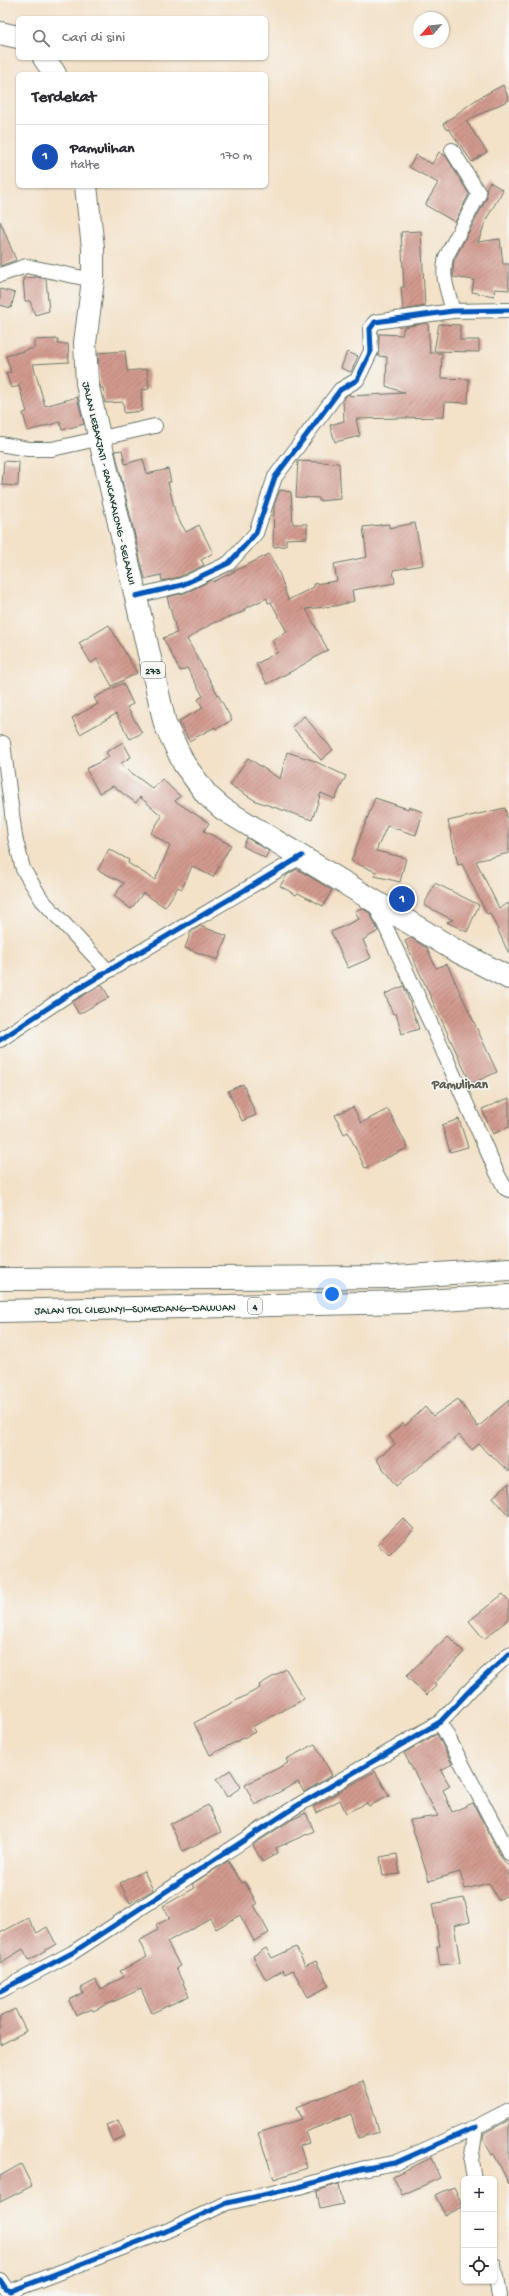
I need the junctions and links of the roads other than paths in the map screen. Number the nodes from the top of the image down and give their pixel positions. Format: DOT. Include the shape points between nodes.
graph roads {
  1 [pos="0,33"];
  2 [pos="16,37"];
  3 [pos="45,60"];
  4 [pos="54,72"];
  5 [pos="452,150"];
  6 [pos="86,188"];
  7 [pos="0,274"];
  8 [pos="93,280"];
  9 [pos="509,310"];
  10 [pos="453,311"];
  11 [pos="155,426"];
  12 [pos="99,438"];
  13 [pos="0,444"];
  14 [pos="136,596"];
  15 [pos="3,743"];
  16 [pos="302,856"];
  17 [pos="374,901"];
  18 [pos="108,971"];
  19 [pos="509,978"];
  20 [pos="0,1040"];
  21 [pos="509,1190"];
  22 [pos="509,1269"];
  23 [pos="0,1279"];
  24 [pos="509,1296"];
  25 [pos="0,1311"];
  26 [pos="509,1654"];
  27 [pos="440,1722"];
  28 [pos="509,1853"];
  29 [pos="0,1991"];
  30 [pos="509,2110"];
  31 [pos="476,2127"];
  32 [pos="474,2176"];
  33 [pos="0,2280"];
  34 [pos="497,2283"];
  35 [pos="499,2296"];
  1 -- 2 [label="main road"];
  3 -- 4 [label="main road"];
  5 -- 10 [label="street" via="479,194 446,257 444,266 443,275"];
  6 -- 8 [label="main road, JALAN LEBAKJATI - RANCAKALONG - SELAAWI / 273"];
  7 -- 8 [label="street" via="26,266"];
  8 -- 12 [label="main road, JALAN LEBAKJATI - RANCAKALONG - SELAAWI / 273" via="85,361"];
  9 -- 10 [label="street"];
  10 -- 14 [label="street" via="375,322 370,329 371,351 357,380 340,390 275,477 256,533 229,563 182,585"];
  11 -- 12 [label="street"];
  12 -- 13 [label="street" via="52,449 28,449"];
  12 -- 14 [label="main road, JALAN LEBAKJATI - RANCAKALONG - SELAAWI / 273"];
  14 -- 16 [label="main road, JALAN LEBAKJATI - RANCAKALONG - SELAAWI / 273" via="165,724 184,764 207,795 223,809"];
  15 -- 18 [label="street" via="15,837 23,869 42,900"];
  16 -- 17 [label="main road, JALAN LEBAKJATI - RANCAKALONG - SELAAWI / 273"];
  16 -- 18 [label="street"];
  17 -- 19 [label="main road, JALAN LEBAKJATI - RANCAKALONG - SELAAWI / 273" via="453,950"];
  17 -- 21 [label="street" via="497,1173 505,1188"];
  18 -- 20 [label="street"];
  22 -- 23 [label="main road" via="396,1277"];
  24 -- 25 [label="main road, JALAN TOL CILEUNYI–SUMEDANG–DAWUAN / 4" via="408,1302"];
  26 -- 27 [label="street"];
  27 -- 28 [label="street"];
  27 -- 29 [label="street" via="295,1807 72,1953"];
  30 -- 31 [label="street"];
  31 -- 32 [label="street" via="471,2160"];
  31 -- 33 [label="street" via="395,2163 227,2203 174,2228 11,2291 6,2290"];
  34 -- 35 [label="street"];
}
